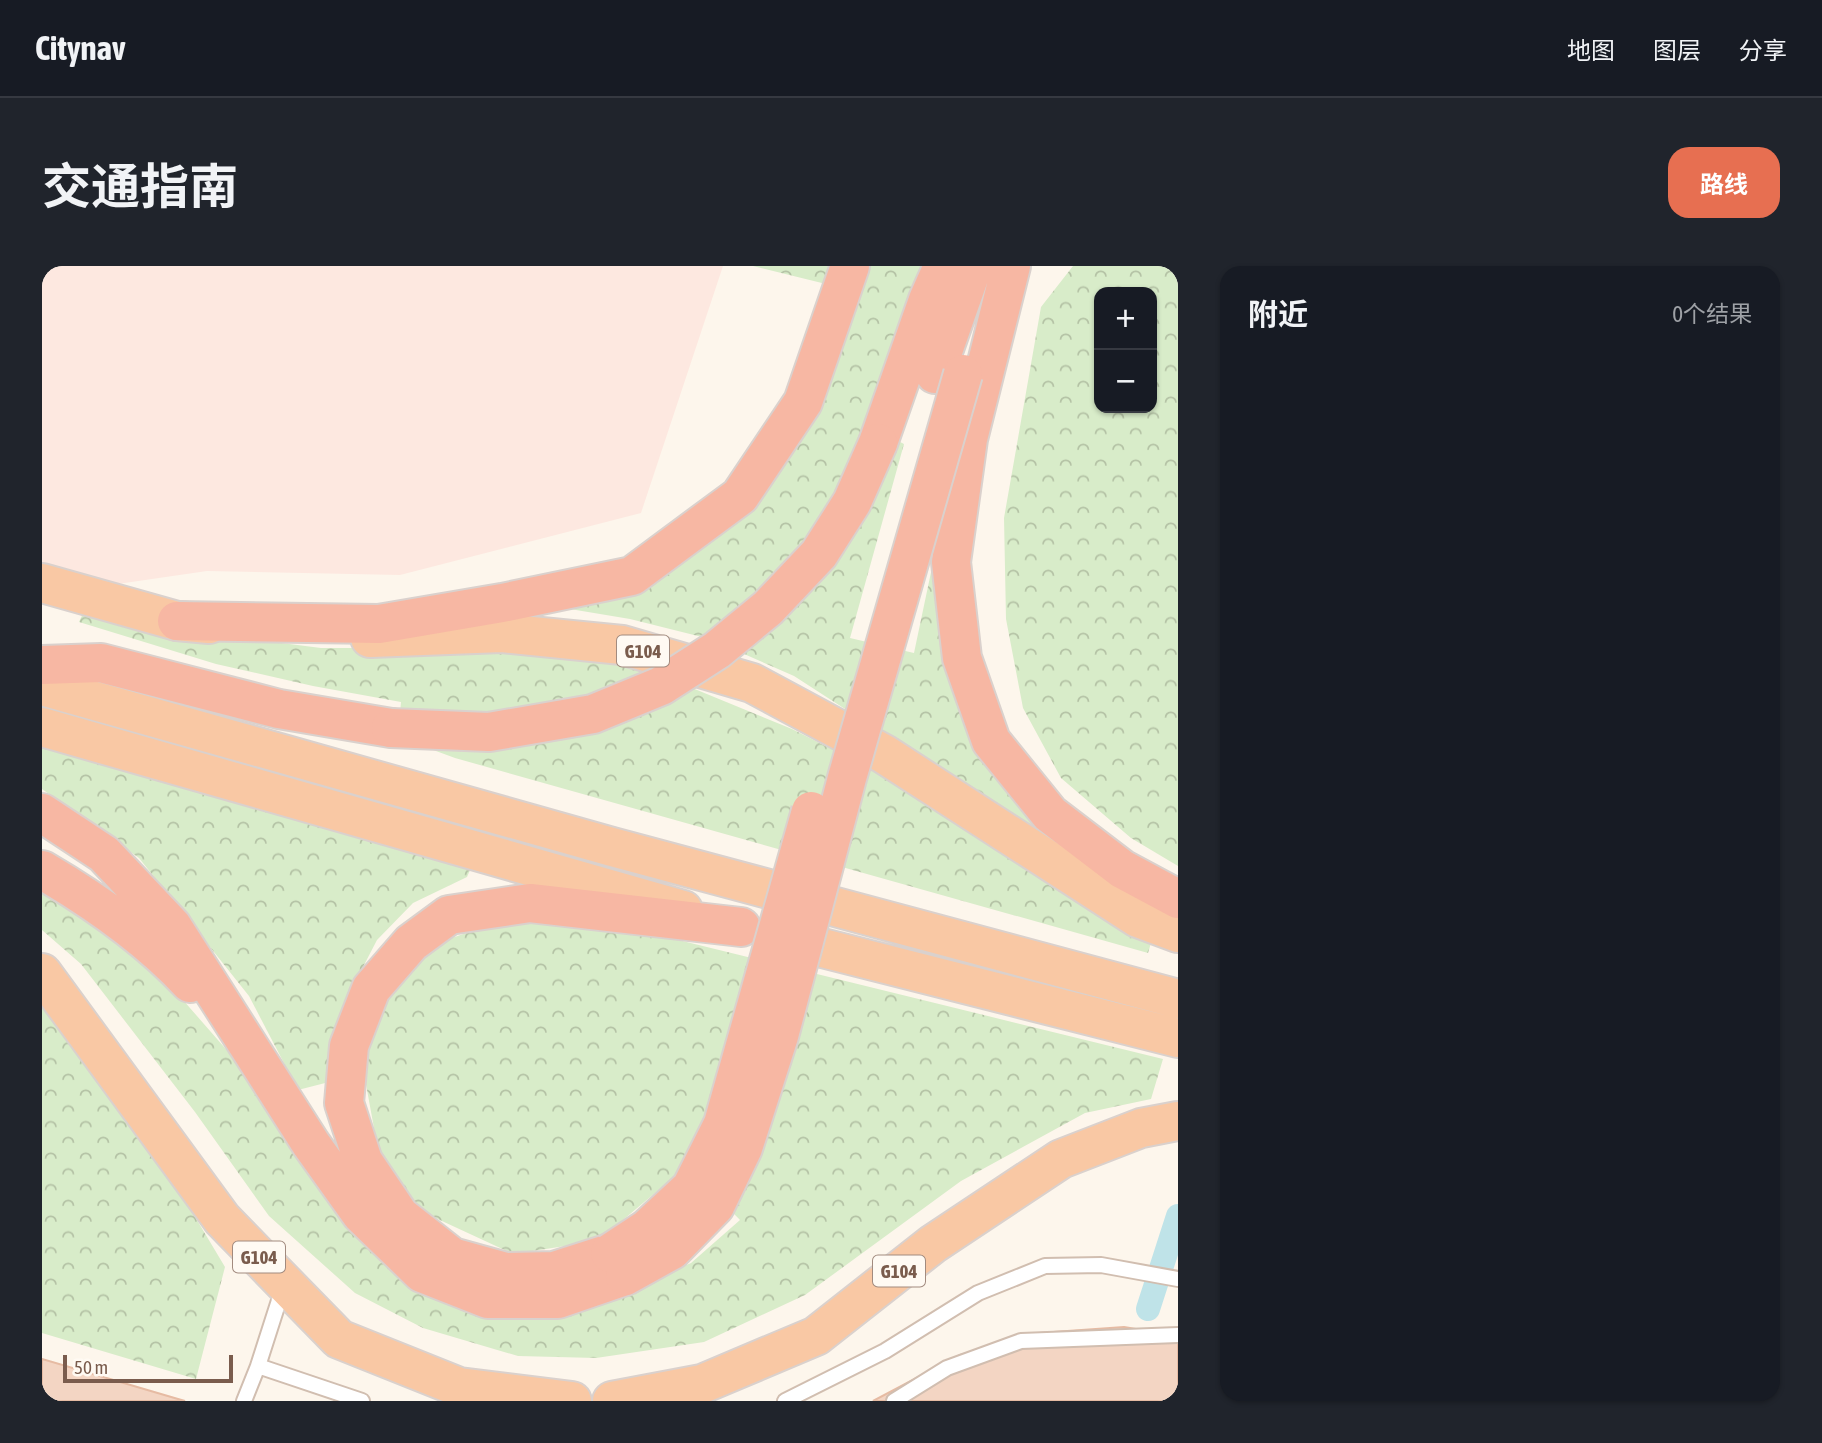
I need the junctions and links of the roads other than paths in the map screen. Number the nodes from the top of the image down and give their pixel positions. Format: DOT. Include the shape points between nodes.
graph roads {
  1 [pos="850,266"];
  2 [pos="943,266"];
  3 [pos="973,266"];
  4 [pos="1011,266"];
  5 [pos="949,374"];
  6 [pos="42,583"];
  7 [pos="177,621"];
  8 [pos="42,665"];
  9 [pos="42,686"];
  10 [pos="42,727"];
  11 [pos="42,813"];
  12 [pos="42,870"];
  13 [pos="1178,899"];
  14 [pos="741,927"];
  15 [pos="1178,933"];
  16 [pos="42,973"];
  17 [pos="1178,999"];
  18 [pos="242,1036"];
  19 [pos="1178,1038"];
  20 [pos="1178,1121"];
  21 [pos="617,1264"];
  22 [pos="1178,1279"];
  23 [pos="285,1284"];
  24 [pos="1178,1335"];
  25 [pos="258,1366"];
  26 [pos="244,1401"];
  27 [pos="362,1401"];
  28 [pos="572,1401"];
  29 [pos="612,1401"];
  30 [pos="785,1401"];
  31 [pos="894,1401"];
  1 -- 7 [label="highway" via="803,402 740,496 632,576 379,624"];
  2 -- 8 [label="highway, bridge" via="878,443 852,502 819,554 768,608 661,686 593,713 489,732 391,728 279,709 102,663"];
  3 -- 5 [label="highway"];
  4 -- 5 [label="highway"];
  4 -- 13 [label="highway" via="968,439 951,562 962,658 990,741 1050,814 1122,869"];
  5 -- 21 [label="highway, bridge" via="723,1124 691,1188"];
  6 -- 7 [label="highway, G104"];
  7 -- 15 [label="highway, G104" via="348,639 502,633 622,645 752,683 884,754 1138,918"];
  9 -- 17 [label="highway" via="612,847"];
  10 -- 14 [label="highway"];
  11 -- 18 [label="highway" via="104,854 172,926"];
  12 -- 18 [label="highway" via="165,956"];
  14 -- 19 [label="highway"];
  14 -- 21 [label="highway" via="530,903 449,915 411,943 371,989 349,1046 344,1103 363,1161 400,1216 452,1256 506,1272"];
  16 -- 23 [label="highway, G104" via="222,1219"];
  18 -- 21 [label="highway" via="361,1214 422,1273 488,1300 558,1298"];
  20 -- 29 [label="highway, G104" via="1142,1128 1061,1159 933,1244 816,1336 702,1384"];
  22 -- 30 [label="lane" via="1101,1265 1045,1266 978,1293 885,1350"];
  23 -- 25 [label="lane"];
  23 -- 28 [label="highway, G104" via="339,1339 351,1344 459,1387"];
  24 -- 31 [label="lane" via="1021,1341 947,1368"];
  25 -- 26 [label="lane"];
  25 -- 27 [label="lane"];
}
